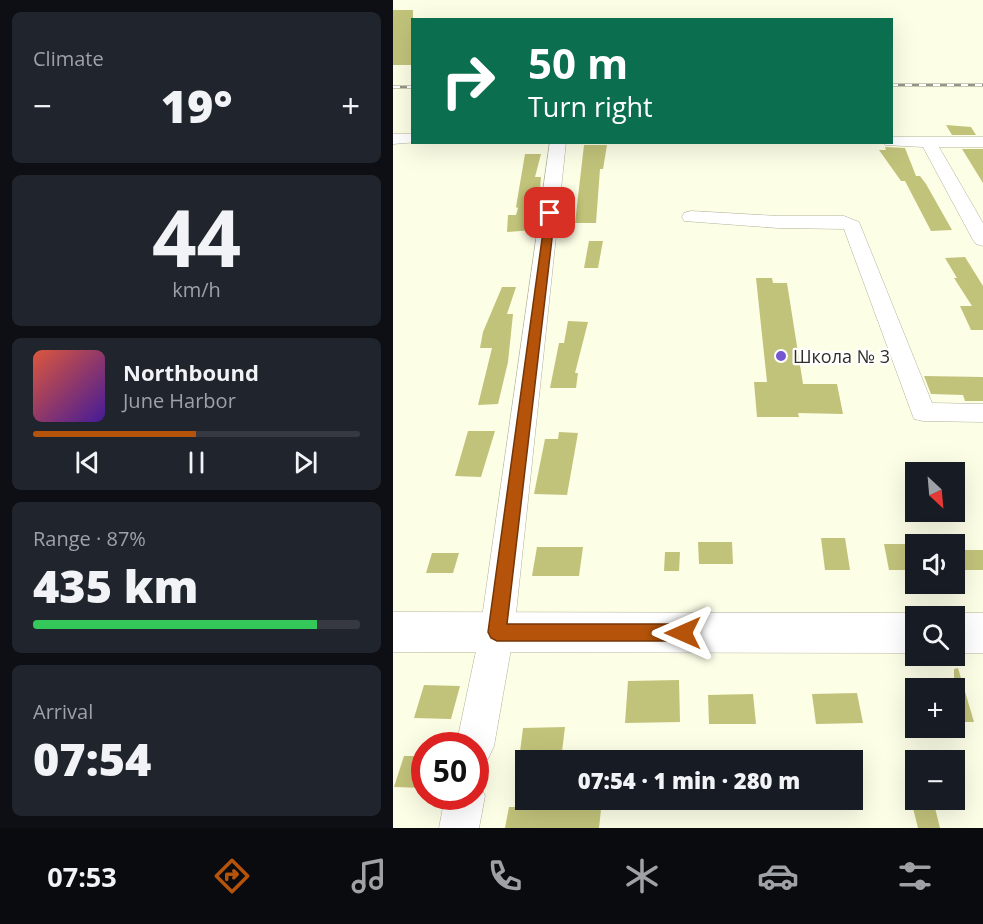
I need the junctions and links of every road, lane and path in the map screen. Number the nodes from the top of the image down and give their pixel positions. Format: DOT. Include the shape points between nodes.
graph roads {
  1 [pos="393,139"];
  2 [pos="411,139"];
  3 [pos="893,142"];
  4 [pos="928,142"];
  5 [pos="983,142"];
  6 [pos="558,144"];
  7 [pos="963,204"];
  8 [pos="983,204"];
  9 [pos="691,217"];
  10 [pos="983,240"];
  11 [pos="983,414"];
  12 [pos="393,632"];
  13 [pos="497,632"];
  14 [pos="905,633"];
  15 [pos="965,633"];
  16 [pos="983,633"];
  17 [pos="478,732"];
  18 [pos="462,810"];
  19 [pos="459,828"];
  1 -- 2 [label="street"];
  3 -- 4 [label="street"];
  4 -- 5 [label="street"];
  4 -- 7 [label="street"];
  6 -- 13 [label="street"];
  7 -- 8 [label="street"];
  7 -- 10 [label="street"];
  9 -- 11 [label="street" via="845,222 852,226 923,412"];
  12 -- 13 [label="main road"];
  13 -- 14 [label="main road"];
  13 -- 17 [label="street"];
  15 -- 16 [label="main road"];
  18 -- 19 [label="street"];
}
